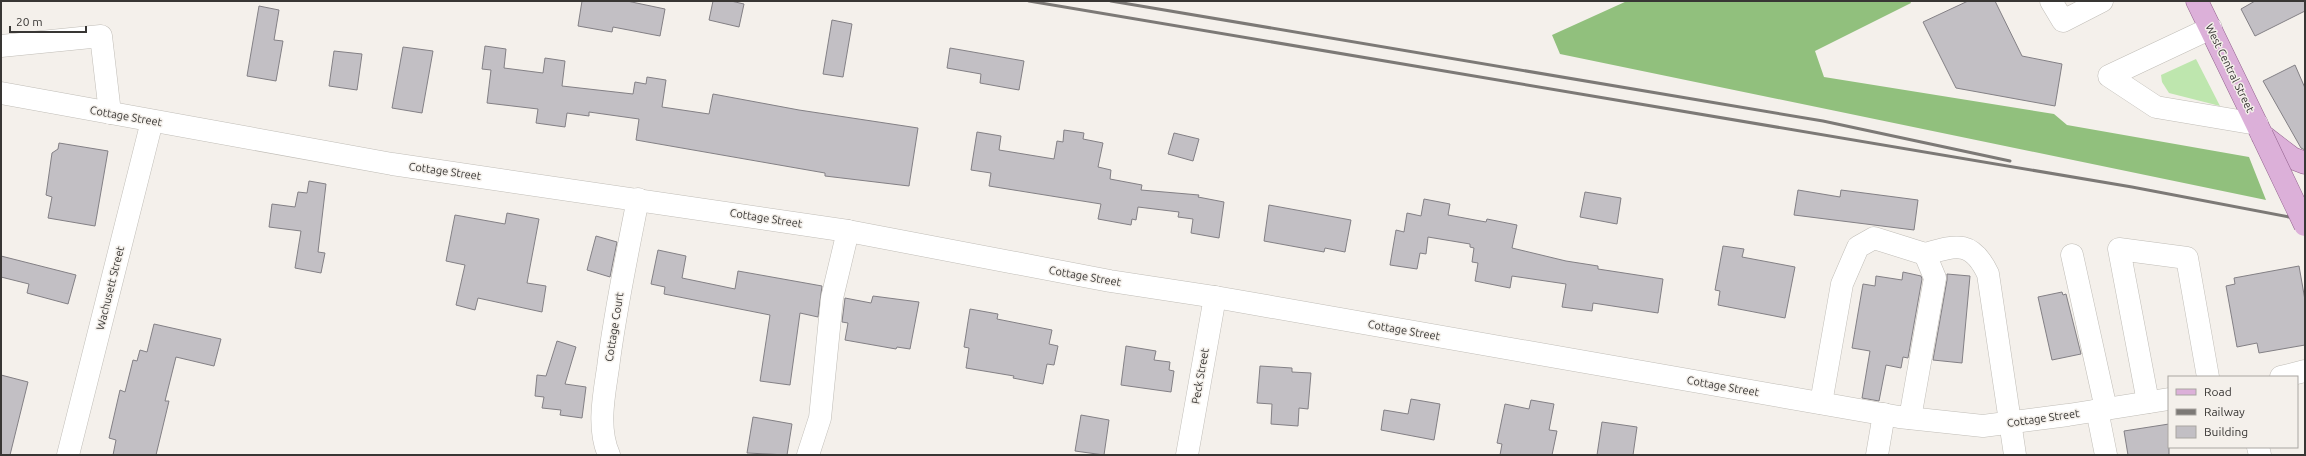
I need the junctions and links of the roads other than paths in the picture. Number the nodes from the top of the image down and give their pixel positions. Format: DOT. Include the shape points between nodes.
graph roads {
  1 [pos="2051,1"];
  2 [pos="2102,1"];
  3 [pos="2197,1"];
  4 [pos="2211,28"];
  5 [pos="1,46"];
  6 [pos="1,93"];
  7 [pos="110,113"];
  8 [pos="152,121"];
  9 [pos="2259,129"];
  10 [pos="2305,163"];
  11 [pos="638,199"];
  12 [pos="2305,225"];
  13 [pos="848,231"];
  14 [pos="1925,254"];
  15 [pos="2072,255"];
  16 [pos="1215,296"];
  17 [pos="2305,371"];
  18 [pos="2208,376"];
  19 [pos="2285,376"];
  20 [pos="2158,400"];
  21 [pos="1821,403"];
  22 [pos="2102,409"];
  23 [pos="1884,414"];
  24 [pos="1910,418"];
  25 [pos="2010,422"];
  26 [pos="68,455"];
  27 [pos="609,455"];
  28 [pos="808,455"];
  29 [pos="1187,455"];
  30 [pos="1877,455"];
  31 [pos="2015,455"];
  32 [pos="2106,455"];
  1 -- 2 [label="street" via="2063,21"];
  3 -- 4 [label="main road, West Central Street"];
  4 -- 9 [label="main road, West Central Street"];
  4 -- 9 [label="street" via="2110,76 2156,107"];
  5 -- 7 [label="street" via="101,36"];
  6 -- 7 [label="street, Cottage Street"];
  7 -- 8 [label="street, Cottage Street"];
  8 -- 11 [label="street, Cottage Street" via="392,164"];
  8 -- 26 [label="street, Wachusett Street"];
  9 -- 10 [label="main road, West Central Street" via="2292,158"];
  9 -- 12 [label="main road, West Central Street, bridge"];
  11 -- 13 [label="street, Cottage Street"];
  11 -- 27 [label="street, Cottage Court" via="613,325 602,409 605,446"];
  13 -- 16 [label="street, Cottage Street" via="1110,281"];
  13 -- 28 [label="street" via="832,298 820,418"];
  14 -- 21 [label="street" via="1874,238 1858,247 1842,284"];
  14 -- 24 [label="street" via="1935,278"];
  14 -- 25 [label="street" via="1941,249 1965,248 1980,258 1988,274"];
  15 -- 22 [label="street"];
  16 -- 21 [label="street, Cottage Street"];
  16 -- 29 [label="street, Peck Street"];
  17 -- 19 [label="street"];
  18 -- 20 [label="street" via="2187,258 2119,249"];
  20 -- 22 [label="street, Cottage Street"];
  21 -- 23 [label="street, Cottage Street"];
  22 -- 25 [label="street, Cottage Street"];
  22 -- 32 [label="street"];
  23 -- 24 [label="street, Cottage Street"];
  23 -- 30 [label="street"];
  24 -- 25 [label="street, Cottage Street" via="1983,426"];
  25 -- 31 [label="street"];
}
